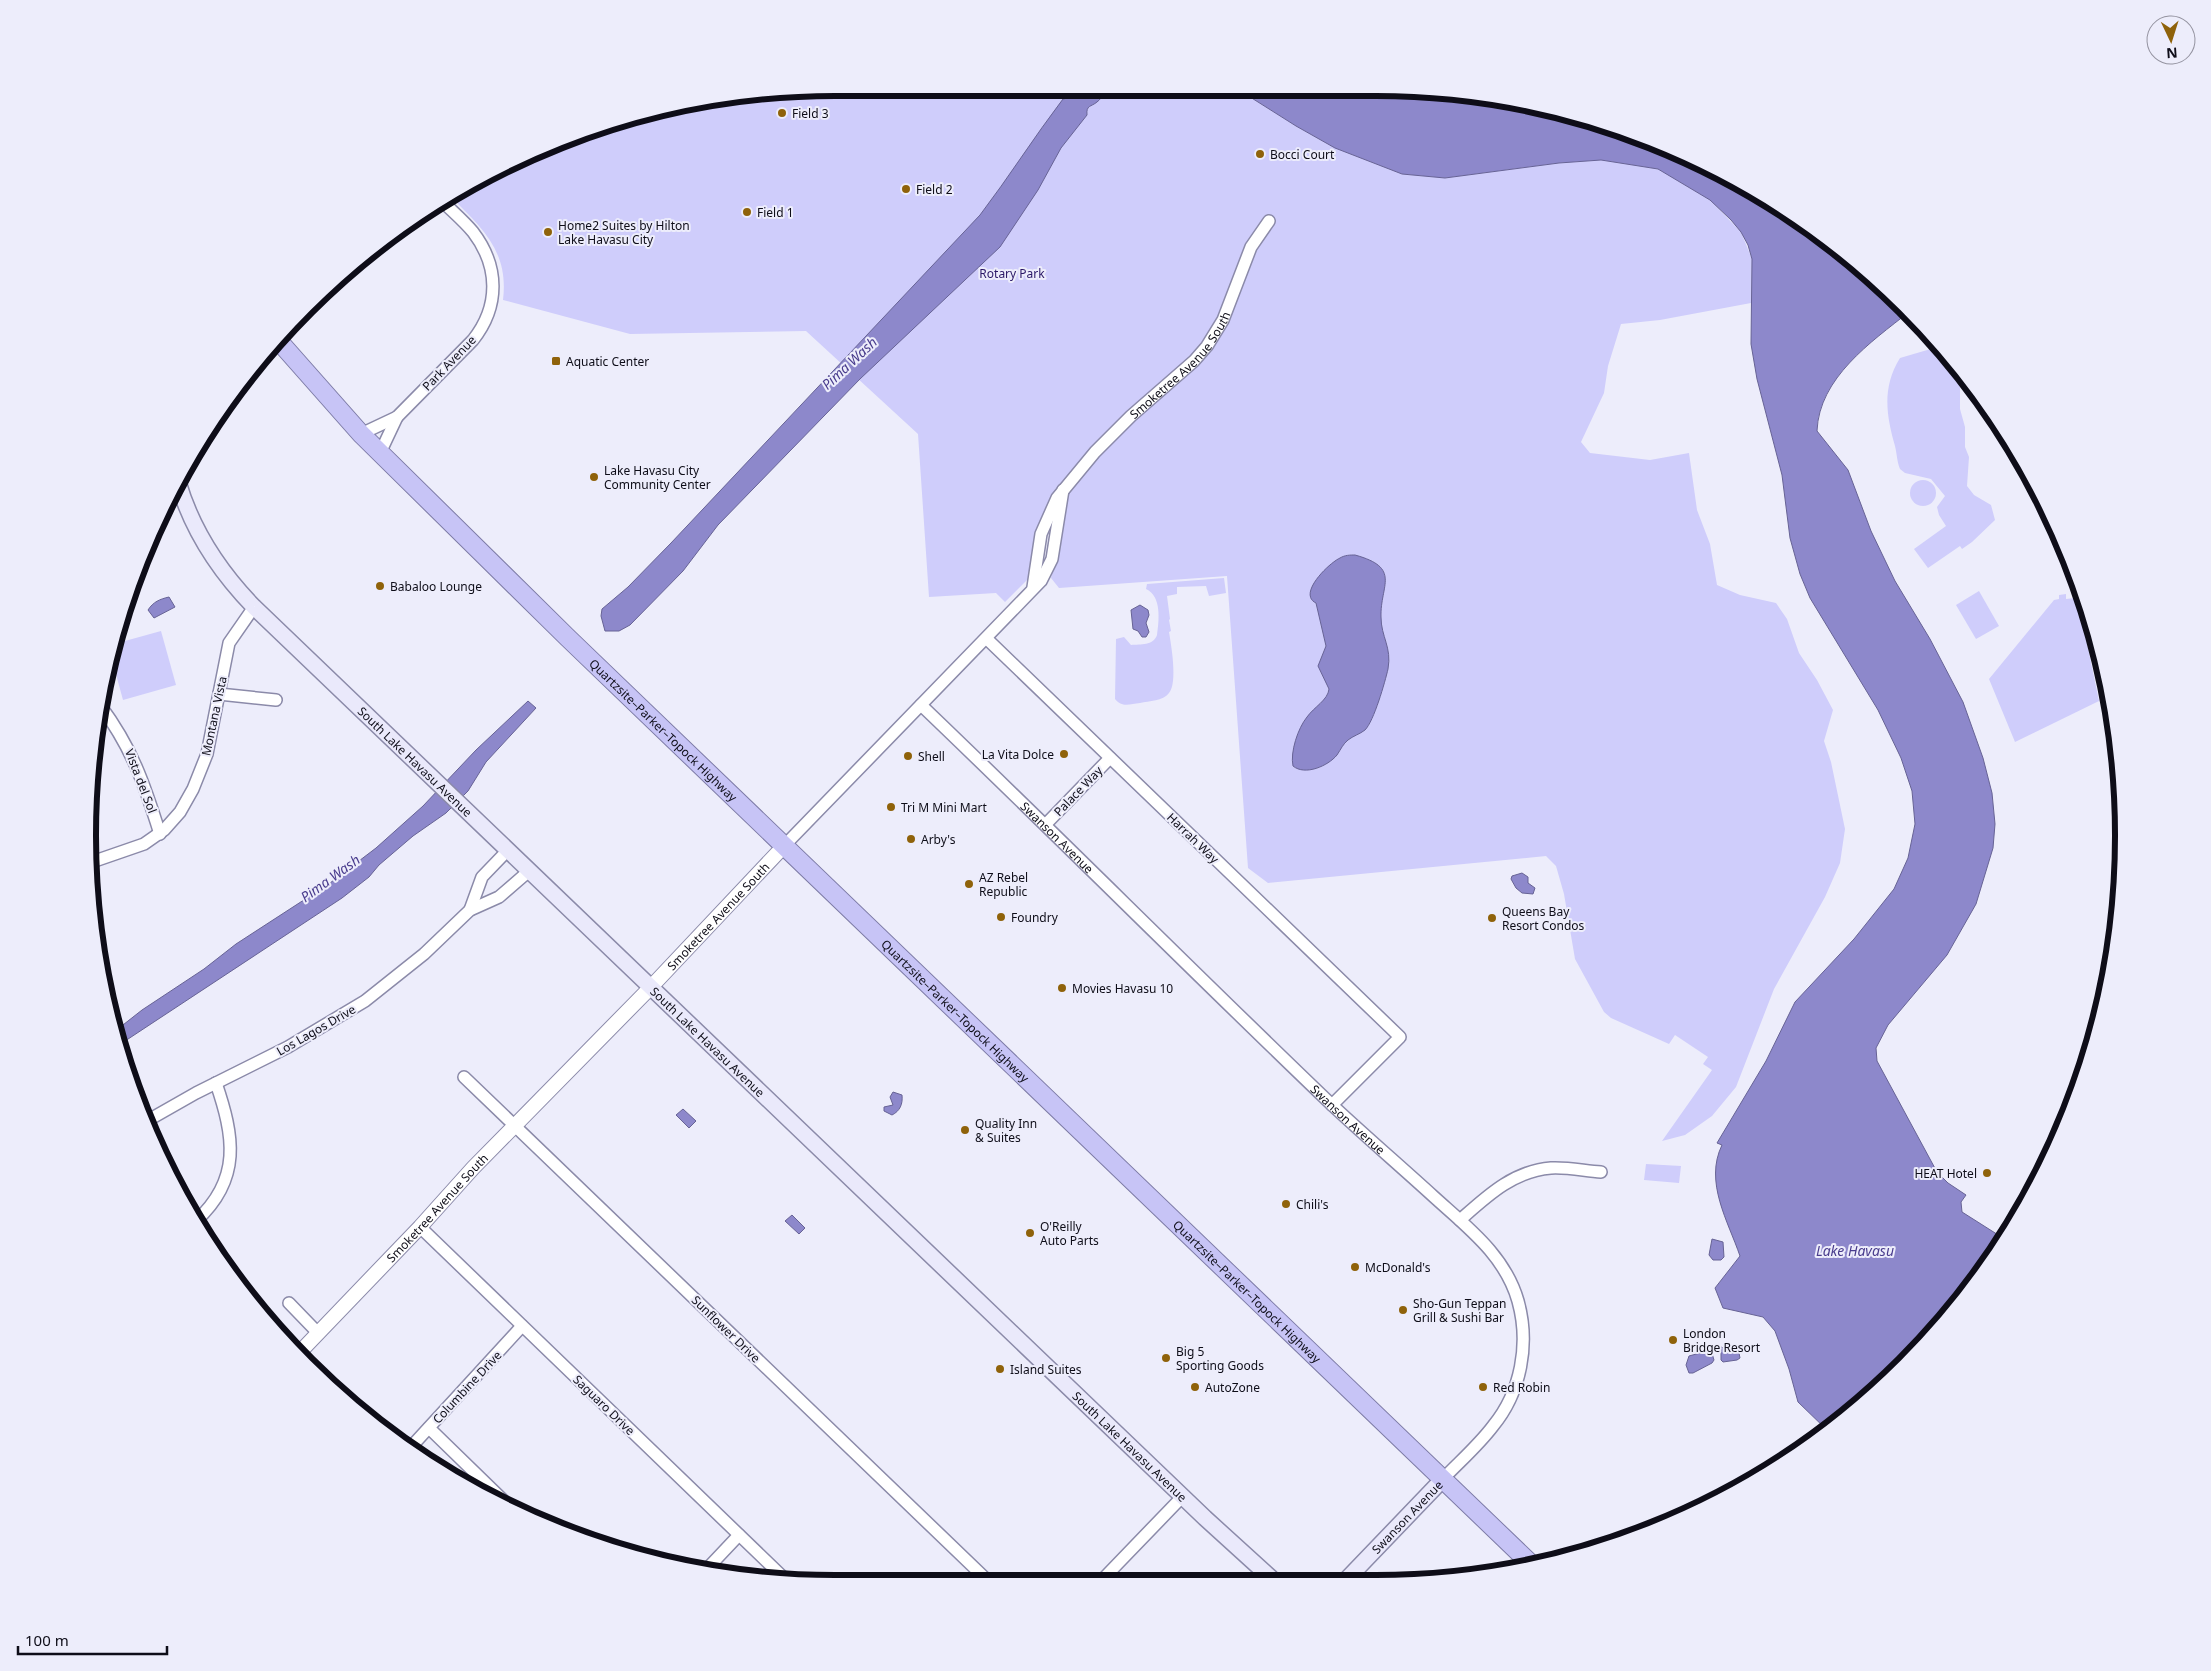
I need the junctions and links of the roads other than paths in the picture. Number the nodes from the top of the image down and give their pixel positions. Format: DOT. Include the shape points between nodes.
graph roads {
  1 [pos="448,207"];
  2 [pos="1269,221"];
  3 [pos="283,345"];
  4 [pos="397,417"];
  5 [pos="361,434"];
  6 [pos="380,453"];
  7 [pos="179,496"];
  8 [pos="254,607"];
  9 [pos="987,639"];
  10 [pos="219,694"];
  11 [pos="276,700"];
  12 [pos="921,704"];
  13 [pos="107,714"];
  14 [pos="1110,758"];
  15 [pos="1046,824"];
  16 [pos="160,834"];
  17 [pos="784,846"];
  18 [pos="508,850"];
  19 [pos="97,860"];
  20 [pos="529,871"];
  21 [pos="470,910"];
  22 [pos="651,987"];
  23 [pos="464,1078"];
  24 [pos="216,1083"];
  25 [pos="1332,1105"];
  26 [pos="153,1117"];
  27 [pos="515,1126"];
  28 [pos="1601,1172"];
  29 [pos="201,1215"];
  30 [pos="1460,1220"];
  31 [pos="420,1227"];
  32 [pos="289,1303"];
  33 [pos="522,1326"];
  34 [pos="318,1333"];
  35 [pos="304,1348"];
  36 [pos="430,1428"];
  37 [pos="415,1443"];
  38 [pos="1442,1480"];
  39 [pos="492,1490"];
  40 [pos="1183,1496"];
  41 [pos="739,1535"];
  42 [pos="1526,1560"];
  43 [pos="712,1564"];
  44 [pos="778,1572"];
  45 [pos="982,1575"];
  46 [pos="1107,1575"];
  47 [pos="1268,1575"];
  48 [pos="1351,1575"];
  1 -- 4 [label="street, Park Avenue" via="471,230 485,251 493,278 492,299 486,321 477,335"];
  2 -- 9 [label="street, Smoketree Avenue South" via="1251,247 1223,320 1207,346 1131,416 1051,507 1041,534 1032,590"];
  3 -- 5 [label="highway"];
  4 -- 5 [label="street, Park Avenue"];
  4 -- 6 [label="street, Park Avenue"];
  5 -- 6 [label="highway, Quartzsite–Parker–Topock Highway"];
  6 -- 17 [label="highway, Quartzsite–Parker–Topock Highway"];
  7 -- 8 [label="main road, South Lake Havasu Avenue" via="211,555"];
  8 -- 10 [label="street, Montana Vista" via="229,643"];
  8 -- 18 [label="main road, South Lake Havasu Avenue"];
  9 -- 12 [label="street, Smoketree Avenue South"];
  9 -- 14 [label="street, Harrah Way"];
  10 -- 11 [label="street"];
  10 -- 16 [label="street, Montana Vista" via="212,736 200,772 180,812"];
  12 -- 15 [label="street, Swanson Avenue"];
  12 -- 17 [label="street, Smoketree Avenue South"];
  13 -- 16 [label="street, Vista del Sol" via="135,760"];
  14 -- 15 [label="street, Palace Way"];
  14 -- 25 [label="street, Harrah Way" via="1400,1037"];
  15 -- 25 [label="street, Swanson Avenue"];
  16 -- 19 [label="street, Montana Vista" via="136,848"];
  17 -- 22 [label="street, Smoketree Avenue South"];
  17 -- 38 [label="highway, Quartzsite–Parker–Topock Highway"];
  18 -- 20 [label="main road, South Lake Havasu Avenue"];
  18 -- 21 [label="street, Los Lagos Drive" via="482,877"];
  20 -- 21 [label="street, Los Lagos Drive" via="499,898"];
  20 -- 22 [label="main road, South Lake Havasu Avenue"];
  21 -- 24 [label="street, Los Lagos Drive" via="424,954 365,1001 288,1047"];
  22 -- 27 [label="street, Smoketree Avenue South"];
  22 -- 40 [label="main road, South Lake Havasu Avenue"];
  23 -- 27 [label="street, Sunflower Drive"];
  24 -- 26 [label="street, Los Lagos Drive"];
  24 -- 29 [label="street" via="228,1123 230,1158 219,1192"];
  25 -- 30 [label="street, Swanson Avenue"];
  27 -- 31 [label="street, Smoketree Avenue South"];
  27 -- 45 [label="street, Sunflower Drive"];
  28 -- 30 [label="street" via="1551,1168 1513,1178"];
  30 -- 38 [label="street, Swanson Avenue" via="1489,1248 1509,1278 1521,1313 1523,1349 1519,1373 1506,1407 1492,1428"];
  31 -- 33 [label="street, Saguaro Drive"];
  31 -- 34 [label="street, Smoketree Avenue South"];
  32 -- 34 [label="street"];
  33 -- 36 [label="street, Columbine Drive"];
  33 -- 41 [label="street, Saguaro Drive"];
  34 -- 35 [label="street, Smoketree Avenue South"];
  36 -- 37 [label="street, Columbine Drive"];
  36 -- 39 [label="street"];
  38 -- 42 [label="highway, Quartzsite–Parker–Topock Highway"];
  38 -- 48 [label="main road, Swanson Avenue"];
  40 -- 46 [label="street"];
  40 -- 47 [label="main road, South Lake Havasu Avenue"];
  41 -- 43 [label="street"];
  41 -- 44 [label="street, Saguaro Drive"];
}
